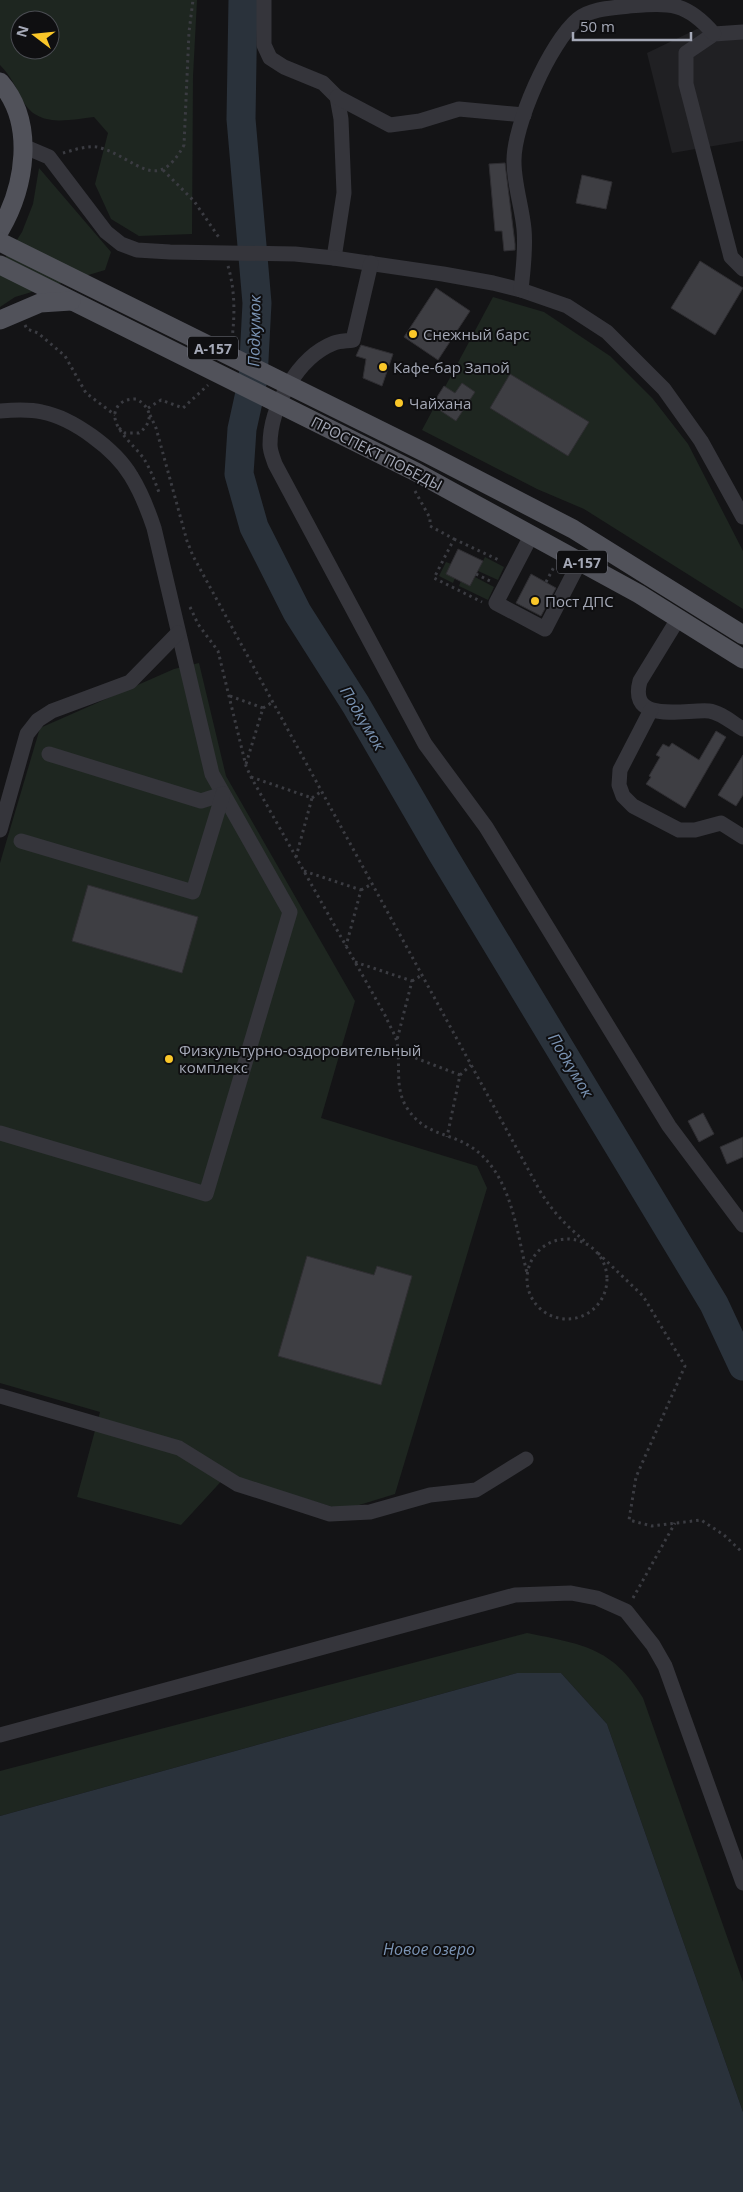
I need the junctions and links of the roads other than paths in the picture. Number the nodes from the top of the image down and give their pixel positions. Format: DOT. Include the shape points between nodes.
graph roads {
  1 [pos="264,0"];
  2 [pos="743,32"];
  3 [pos="714,34"];
  4 [pos="0,82"];
  5 [pos="337,97"];
  6 [pos="524,115"];
  7 [pos="23,146"];
  8 [pos="0,230"];
  9 [pos="0,242"];
  10 [pos="334,258"];
  11 [pos="371,263"];
  12 [pos="0,265"];
  13 [pos="743,269"];
  14 [pos="521,290"];
  15 [pos="72,301"];
  16 [pos="0,320"];
  17 [pos="0,411"];
  18 [pos="743,517"];
  19 [pos="532,534"];
  20 [pos="580,561"];
  21 [pos="678,619"];
  22 [pos="178,633"];
  23 [pos="743,634"];
  24 [pos="743,660"];
  25 [pos="652,710"];
  26 [pos="743,729"];
  27 [pos="49,754"];
  28 [pos="223,794"];
  29 [pos="0,830"];
  30 [pos="743,837"];
  31 [pos="21,841"];
  32 [pos="0,1133"];
  33 [pos="743,1225"];
  34 [pos="0,1396"];
  35 [pos="526,1459"];
  36 [pos="0,1735"];
  37 [pos="743,1884"];
  1 -- 5 [label="street" via="264,45 270,58 323,83"];
  2 -- 3 [label="street"];
  3 -- 6 [label="street" via="690,11 666,4 594,11 578,19 552,54"];
  3 -- 13 [label="street" via="686,53 686,84 731,257"];
  4 -- 7 [label="main road" via="14,105 22,129"];
  5 -- 6 [label="street" via="390,124 420,121 459,109"];
  5 -- 10 [label="street" via="344,193"];
  6 -- 14 [label="street" via="514,162 524,231"];
  7 -- 8 [label="main road" via="18,189"];
  7 -- 10 [label="street" via="49,157 106,232 121,244 137,250"];
  9 -- 23 [label="main road, ПРОСПЕКТ ПОБЕДЫ / А-157" via="573,529"];
  10 -- 11 [label="street"];
  11 -- 14 [label="street"];
  11 -- 33 [label="street" via="353,340 334,343 314,356 301,367 285,390 276,409 272,429 270,447 275,464 425,744 486,828 669,1126"];
  12 -- 15 [label="main road, ПРОСПЕКТ ПОБЕДЫ / А-157"];
  14 -- 18 [label="street" via="567,306 607,332 664,389 701,440"];
  15 -- 16 [label="main road" via="40,303"];
  15 -- 19 [label="main road, ПРОСПЕКТ ПОБЕДЫ / А-157" via="414,478"];
  17 -- 22 [label="street" via="42,412 70,423 95,438 130,474 154,528"];
  19 -- 20 [label="main road, ПРОСПЕКТ ПОБЕДЫ / А-157"];
  19 -- 20 [label="street" via="496,603 544,629"];
  20 -- 21 [label="main road, ПРОСПЕКТ ПОБЕДЫ / А-157"];
  21 -- 24 [label="main road, ПРОСПЕКТ ПОБЕДЫ / А-157"];
  21 -- 25 [label="street" via="640,681 637,692 640,702"];
  22 -- 28 [label="street" via="212,774"];
  22 -- 29 [label="street" via="130,682 52,711 38,720 27,734"];
  25 -- 26 [label="street" via="663,713 711,711"];
  25 -- 30 [label="street" via="620,770 619,785 623,796 633,806 679,830 721,824"];
  27 -- 28 [label="street" via="201,801"];
  28 -- 31 [label="street" via="194,892"];
  28 -- 32 [label="street" via="290,912 206,1194"];
  34 -- 35 [label="street" via="179,1448 237,1484 330,1514 370,1512 430,1495 476,1490"];
  36 -- 37 [label="street" via="516,1596 571,1593 597,1598 626,1612 653,1645 664,1666"];
}
